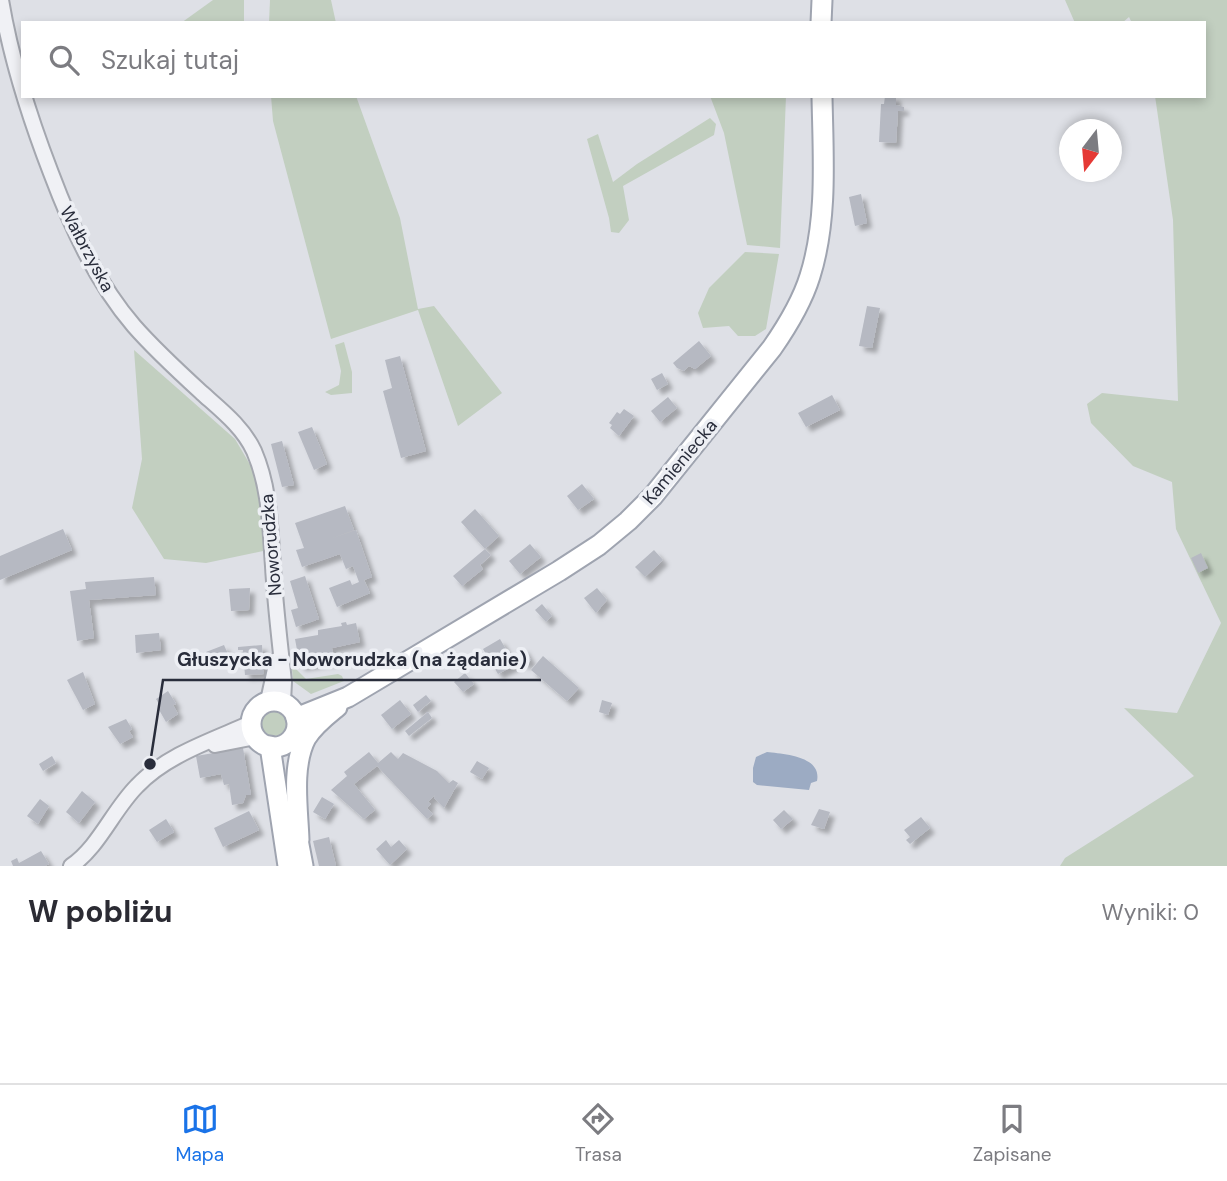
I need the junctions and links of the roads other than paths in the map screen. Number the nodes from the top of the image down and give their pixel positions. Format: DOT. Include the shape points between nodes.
graph roads {
  1 [pos="1,0"];
  2 [pos="822,0"];
  3 [pos="821,21"];
  4 [pos="21,89"];
  5 [pos="23,98"];
  6 [pos="822,98"];
  7 [pos="254,451"];
  8 [pos="348,697"];
  9 [pos="284,708"];
  10 [pos="265,737"];
  11 [pos="299,841"];
  12 [pos="71,866"];
  13 [pos="288,866"];
  14 [pos="303,866"];
  1 -- 4 [label="street, Wałbrzyska"];
  2 -- 3 [label="main road"];
  5 -- 7 [label="street, Wałbrzyska" via="67,215 96,272 131,323 233,421"];
  6 -- 8 [label="main road, Kamieniecka" via="822,206 810,275 789,323 727,406 653,496 598,545"];
  7 -- 9 [label="street, Noworudzka" via="265,481"];
  8 -- 9 [label="main road, Kamieniecka"];
  8 -- 11 [label="main road" via="317,724 300,752"];
  9 -- 10 [label="main road" via="256,709"];
  9 -- 10 [label="main road" via="295,733"];
  10 -- 11 [label="main road"];
  10 -- 12 [label="street" via="196,748 169,759 151,772"];
  10 -- 13 [label="main road"];
  11 -- 14 [label="main road"];
}
